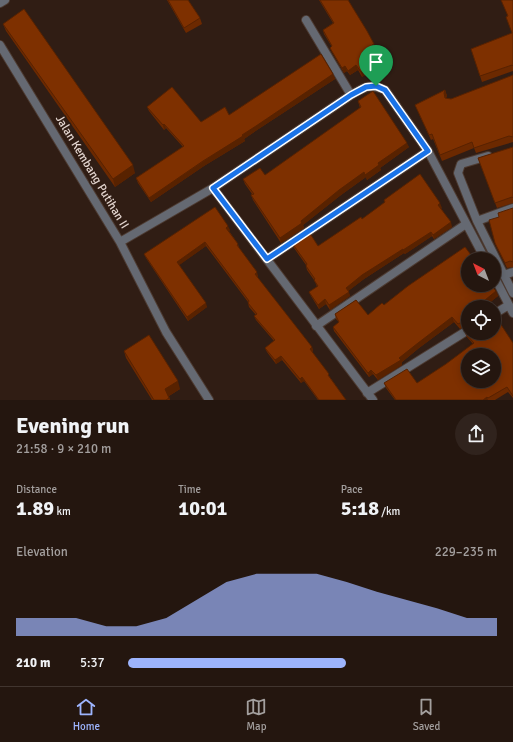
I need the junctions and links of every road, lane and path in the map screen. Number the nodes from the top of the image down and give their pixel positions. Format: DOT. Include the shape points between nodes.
graph roads {
  1 [pos="5,0"];
  2 [pos="0,3"];
  3 [pos="306,20"];
  4 [pos="0,45"];
  5 [pos="351,95"];
  6 [pos="428,151"];
  7 [pos="498,152"];
  8 [pos="213,188"];
  9 [pos="513,208"];
  10 [pos="477,221"];
  11 [pos="466,224"];
  12 [pos="120,242"];
  13 [pos="481,252"];
  14 [pos="267,259"];
  15 [pos="513,272"];
  16 [pos="503,275"];
  17 [pos="501,290"];
  18 [pos="513,293"];
  19 [pos="509,305"];
  20 [pos="501,310"];
  21 [pos="513,312"];
  22 [pos="316,326"];
  23 [pos="461,335"];
  24 [pos="370,397"];
  25 [pos="209,400"];
  1 -- 2 [label="street"];
  3 -- 5 [label="street"];
  4 -- 12 [label="street, Jalan Kembang Putihan II"];
  5 -- 6 [label="street, Jalan Kembang Putihan II" via="366,87 376,86 385,90"];
  5 -- 8 [label="street, Jalan Kembang Putihan II"];
  6 -- 11 [label="street, Jalan Kembang Putihan II"];
  6 -- 14 [label="street"];
  7 -- 10 [label="street" via="462,164 458,173"];
  8 -- 12 [label="street, Jalan Kembang Putihan II"];
  8 -- 14 [label="street"];
  9 -- 10 [label="street"];
  10 -- 16 [label="street"];
  11 -- 13 [label="street, Jalan Kembang Putihan II"];
  11 -- 22 [label="street"];
  12 -- 25 [label="street" via="166,332"];
  14 -- 22 [label="street"];
  15 -- 16 [label="street"];
  16 -- 18 [label="street"];
  17 -- 19 [label="street"];
  19 -- 20 [label="street"];
  19 -- 21 [label="street"];
  22 -- 24 [label="street"];
  23 -- 24 [label="street"];
}
